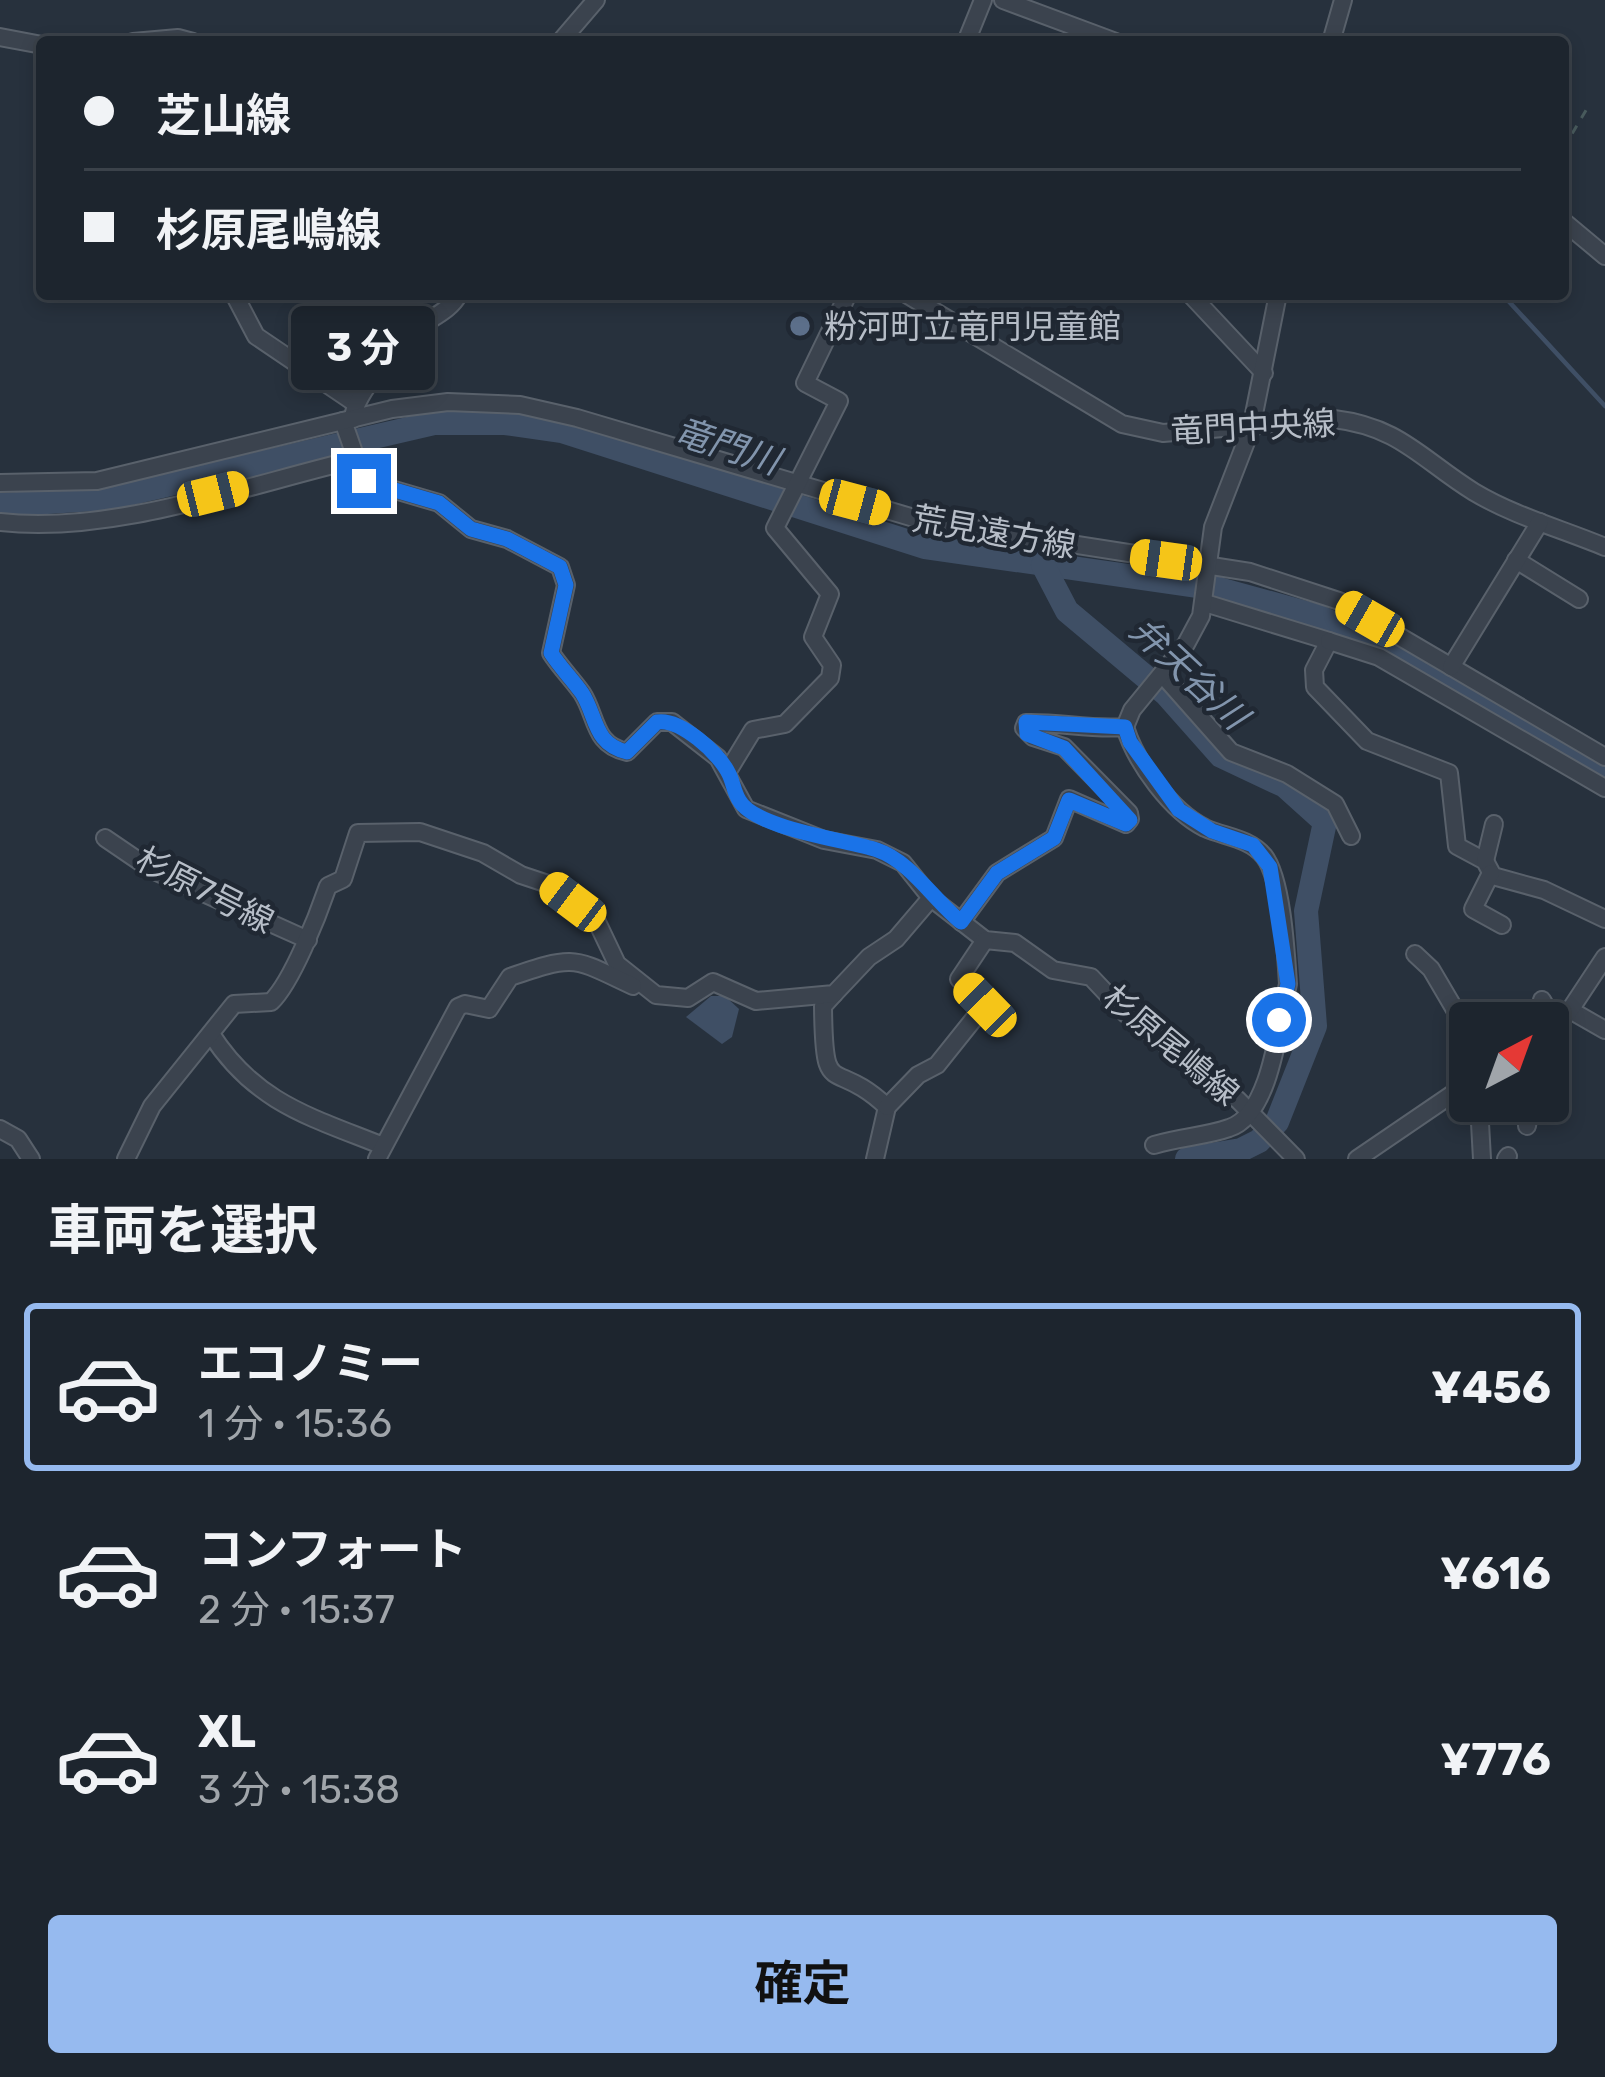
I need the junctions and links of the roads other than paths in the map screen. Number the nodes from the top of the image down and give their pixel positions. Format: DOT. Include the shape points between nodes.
graph roads {
  1 [pos="596,0"];
  2 [pos="983,0"];
  3 [pos="1003,0"];
  4 [pos="1343,0"];
  5 [pos="565,36"];
  6 [pos="968,36"];
  7 [pos="1100,36"];
  8 [pos="1333,36"];
  9 [pos="0,37"];
  10 [pos="36,44"];
  11 [pos="1569,225"];
  12 [pos="1605,256"];
  13 [pos="237,300"];
  14 [pos="455,300"];
  15 [pos="845,300"];
  16 [pos="916,300"];
  17 [pos="1196,300"];
  18 [pos="1277,300"];
  19 [pos="1264,374"];
  20 [pos="349,417"];
  21 [pos="1251,429"];
  22 [pos="352,459"];
  23 [pos="0,483"];
  24 [pos="793,486"];
  25 [pos="1540,522"];
  26 [pos="0,523"];
  27 [pos="1605,547"];
  28 [pos="1516,560"];
  29 [pos="1208,571"];
  30 [pos="1579,599"];
  31 [pos="1205,602"];
  32 [pos="1329,641"];
  33 [pos="1451,667"];
  34 [pos="1157,680"];
  35 [pos="1125,727"];
  36 [pos="1605,757"];
  37 [pos="728,771"];
  38 [pos="1605,788"];
  39 [pos="1494,824"];
  40 [pos="1351,836"];
  41 [pos="104,838"];
  42 [pos="1488,867"];
  43 [pos="931,898"];
  44 [pos="1605,919"];
  45 [pos="961,922"];
  46 [pos="1502,925"];
  47 [pos="308,940"];
  48 [pos="985,940"];
  49 [pos="1415,954"];
  50 [pos="1605,957"];
  51 [pos="834,994"];
  52 [pos="656,995"];
  53 [pos="1450,1002"];
  54 [pos="1576,1013"];
  55 [pos="1604,1013"];
  56 [pos="1569,1017"];
  57 [pos="1605,1030"];
  58 [pos="211,1034"];
  59 [pos="1449,1096"];
  60 [pos="887,1107"];
  61 [pos="1480,1122"];
  62 [pos="1528,1122"];
  63 [pos="1260,1123"];
  64 [pos="1527,1126"];
  65 [pos="0,1129"];
  66 [pos="1154,1145"];
  67 [pos="380,1152"];
  68 [pos="31,1159"];
  69 [pos="126,1159"];
  70 [pos="875,1159"];
  71 [pos="1296,1159"];
  72 [pos="1357,1159"];
  73 [pos="1481,1159"];
  1 -- 5 [label="street"];
  2 -- 6 [label="street"];
  3 -- 7 [label="street"];
  4 -- 8 [label="street"];
  9 -- 10 [label="street"];
  11 -- 12 [label="street"];
  13 -- 20 [label="street" via="256,336"];
  14 -- 20 [label="street" via="413,333"];
  15 -- 24 [label="street" via="806,383 839,401"];
  16 -- 21 [label="street, 竜門中央線" via="1122,424 1162,433"];
  17 -- 19 [label="street"];
  18 -- 19 [label="street"];
  19 -- 21 [label="street"];
  20 -- 22 [label="street"];
  20 -- 23 [label="street, 荒見遠方線" via="97,482"];
  20 -- 24 [label="street, 荒見遠方線" via="448,402 520,405"];
  21 -- 25 [label="street, 竜門中央線" via="1334,419 1378,427 1475,493"];
  21 -- 29 [label="street" via="1214,527"];
  22 -- 26 [label="street" via="124,514"];
  22 -- 37 [label="street, 杉原尾嶋線" via="364,481 439,503 471,529 560,567 566,585 551,653 611,746 627,752 664,720"];
  24 -- 29 [label="street, 荒見遠方線" via="923,521"];
  24 -- 37 [label="street" via="779,536 830,594 813,637 832,665 830,678 785,724 753,730"];
  25 -- 27 [label="street, 竜門中央線"];
  25 -- 28 [label="street"];
  28 -- 30 [label="street"];
  28 -- 33 [label="street"];
  29 -- 31 [label="street"];
  29 -- 33 [label="street, 荒見遠方線" via="1250,572 1339,601"];
  31 -- 32 [label="street"];
  31 -- 34 [label="street" via="1197,627"];
  32 -- 38 [label="street" via="1379,657"];
  32 -- 42 [label="street" via="1315,686 1367,741 1449,773 1457,846"];
  33 -- 36 [label="street, 荒見遠方線"];
  34 -- 35 [label="street"];
  34 -- 40 [label="street" via="1231,752 1335,804"];
  35 -- 45 [label="street" via="1026,722 1027,734 1064,748 1130,820 1069,800 1054,838 997,873"];
  35 -- 63 [label="street" via="1179,810 1253,845 1270,867 1288,984"];
  37 -- 43 [label="street, 杉原尾嶋線" via="746,809 824,840 878,850 903,863"];
  39 -- 42 [label="street"];
  41 -- 47 [label="street, 杉原7号線" via="152,870"];
  42 -- 44 [label="street"];
  42 -- 46 [label="street" via="1473,908"];
  43 -- 45 [label="street, 杉原尾嶋線"];
  43 -- 51 [label="street"];
  45 -- 48 [label="street, 杉原尾嶋線"];
  47 -- 52 [label="street" via="328,886 343,879 353,837 420,832 548,884 597,922 617,964"];
  47 -- 58 [label="street" via="276,998 234,1004"];
  48 -- 60 [label="street" via="959,979 985,1005 937,1065"];
  48 -- 63 [label="street, 杉原尾嶋線" via="1015,943 1052,970 1091,977"];
  49 -- 53 [label="street"];
  50 -- 54 [label="street"];
  51 -- 52 [label="street" via="756,1001 713,982 688,998"];
  51 -- 60 [label="street" via="823,1006 827,1071"];
  52 -- 67 [label="street" via="580,960 510,977 489,1009 464,1004 454,1012"];
  54 -- 55 [label="street"];
  54 -- 56 [label="street"];
  54 -- 57 [label="street"];
  58 -- 67 [label="street" via="271,1100"];
  58 -- 69 [label="street" via="152,1106"];
  59 -- 72 [label="street"];
  60 -- 70 [label="street"];
  61 -- 73 [label="street"];
  62 -- 64 [label="street"];
  63 -- 66 [label="street"];
  63 -- 71 [label="street, 杉原尾嶋線"];
  65 -- 68 [label="street"];
}
